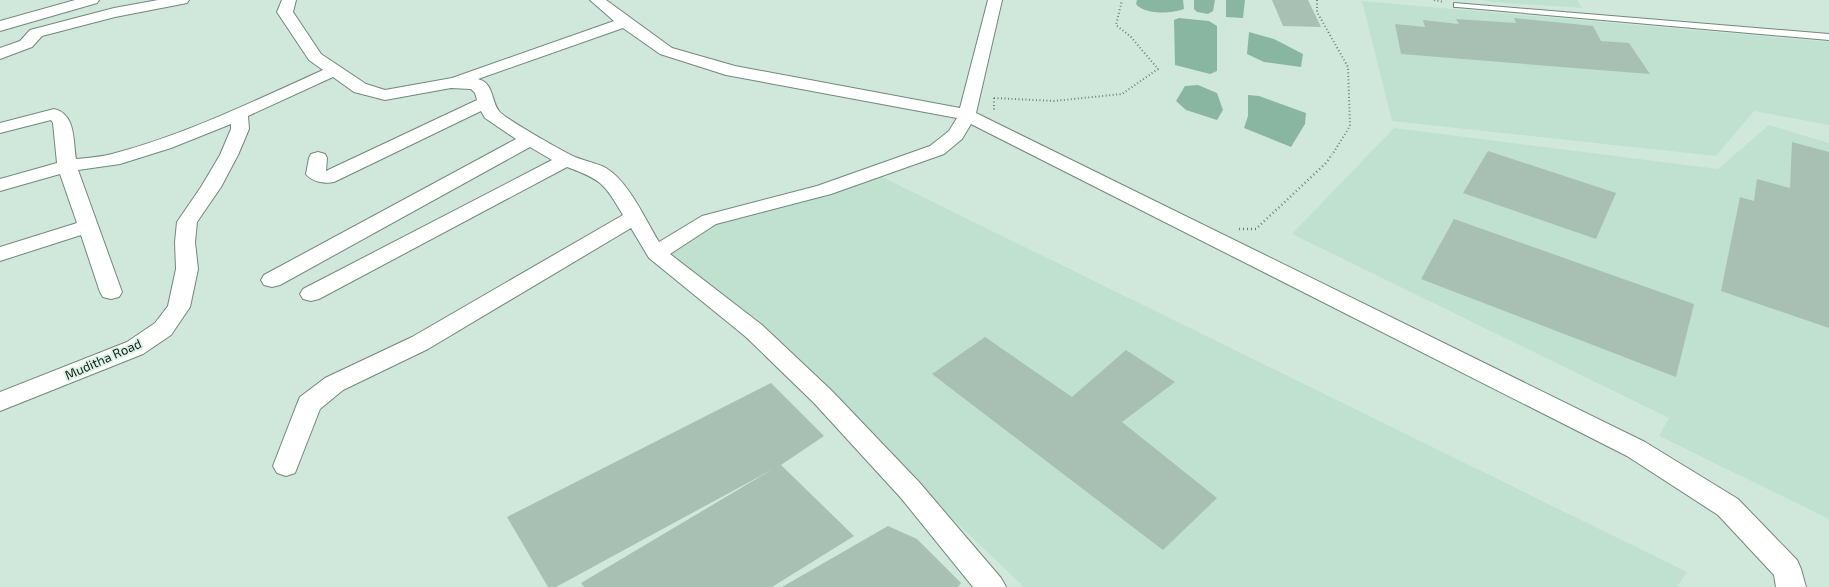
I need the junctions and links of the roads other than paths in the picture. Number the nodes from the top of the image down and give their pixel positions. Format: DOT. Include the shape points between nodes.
graph roads {
  1 [pos="92,0"];
  2 [pos="182,0"];
  3 [pos="289,0"];
  4 [pos="597,0"];
  5 [pos="995,0"];
  6 [pos="1457,5"];
  7 [pos="624,22"];
  8 [pos="0,26"];
  9 [pos="1829,37"];
  10 [pos="0,54"];
  11 [pos="336,70"];
  12 [pos="451,84"];
  13 [pos="486,102"];
  14 [pos="969,105"];
  15 [pos="239,114"];
  16 [pos="0,128"];
  17 [pos="530,139"];
  18 [pos="318,158"];
  19 [pos="566,160"];
  20 [pos="67,166"];
  21 [pos="0,185"];
  22 [pos="634,217"];
  23 [pos="89,226"];
  24 [pos="656,253"];
  25 [pos="0,254"];
  26 [pos="272,280"];
  27 [pos="111,292"];
  28 [pos="312,294"];
  29 [pos="0,402"];
  30 [pos="286,466"];
  31 [pos="991,587"];
  32 [pos="1791,587"];
  1 -- 8 [label="street"];
  2 -- 10 [label="street" via="114,13 36,33 26,44"];
  3 -- 11 [label="street" via="285,12 300,35 316,57"];
  4 -- 7 [label="street"];
  5 -- 14 [label="street"];
  6 -- 9 [label="lane"];
  7 -- 12 [label="street"];
  7 -- 14 [label="street" via="666,51 732,70"];
  11 -- 12 [label="street" via="360,88 385,95"];
  11 -- 15 [label="street"];
  12 -- 13 [label="street" via="476,84 484,91"];
  13 -- 17 [label="street" via="491,114"];
  13 -- 18 [label="street" via="327,178 316,174"];
  14 -- 24 [label="street" via="961,130 937,150 824,190 710,220"];
  14 -- 32 [label="street" via="1636,449 1728,507 1787,569"];
  15 -- 20 [label="street" via="164,144 113,160"];
  15 -- 29 [label="street, Muditha Road" via="240,129 229,155 188,222 185,242 187,269 179,306 163,329 135,348"];
  16 -- 20 [label="street" via="54,114 62,121"];
  17 -- 19 [label="street"];
  17 -- 26 [label="street"];
  19 -- 22 [label="street" via="599,172 615,185"];
  19 -- 28 [label="street"];
  20 -- 21 [label="street"];
  20 -- 23 [label="street"];
  22 -- 24 [label="street"];
  22 -- 30 [label="street" via="420,342 334,384 309,404"];
  23 -- 25 [label="street"];
  23 -- 27 [label="street"];
  24 -- 31 [label="street" via="754,331 824,397 910,490"];
}
